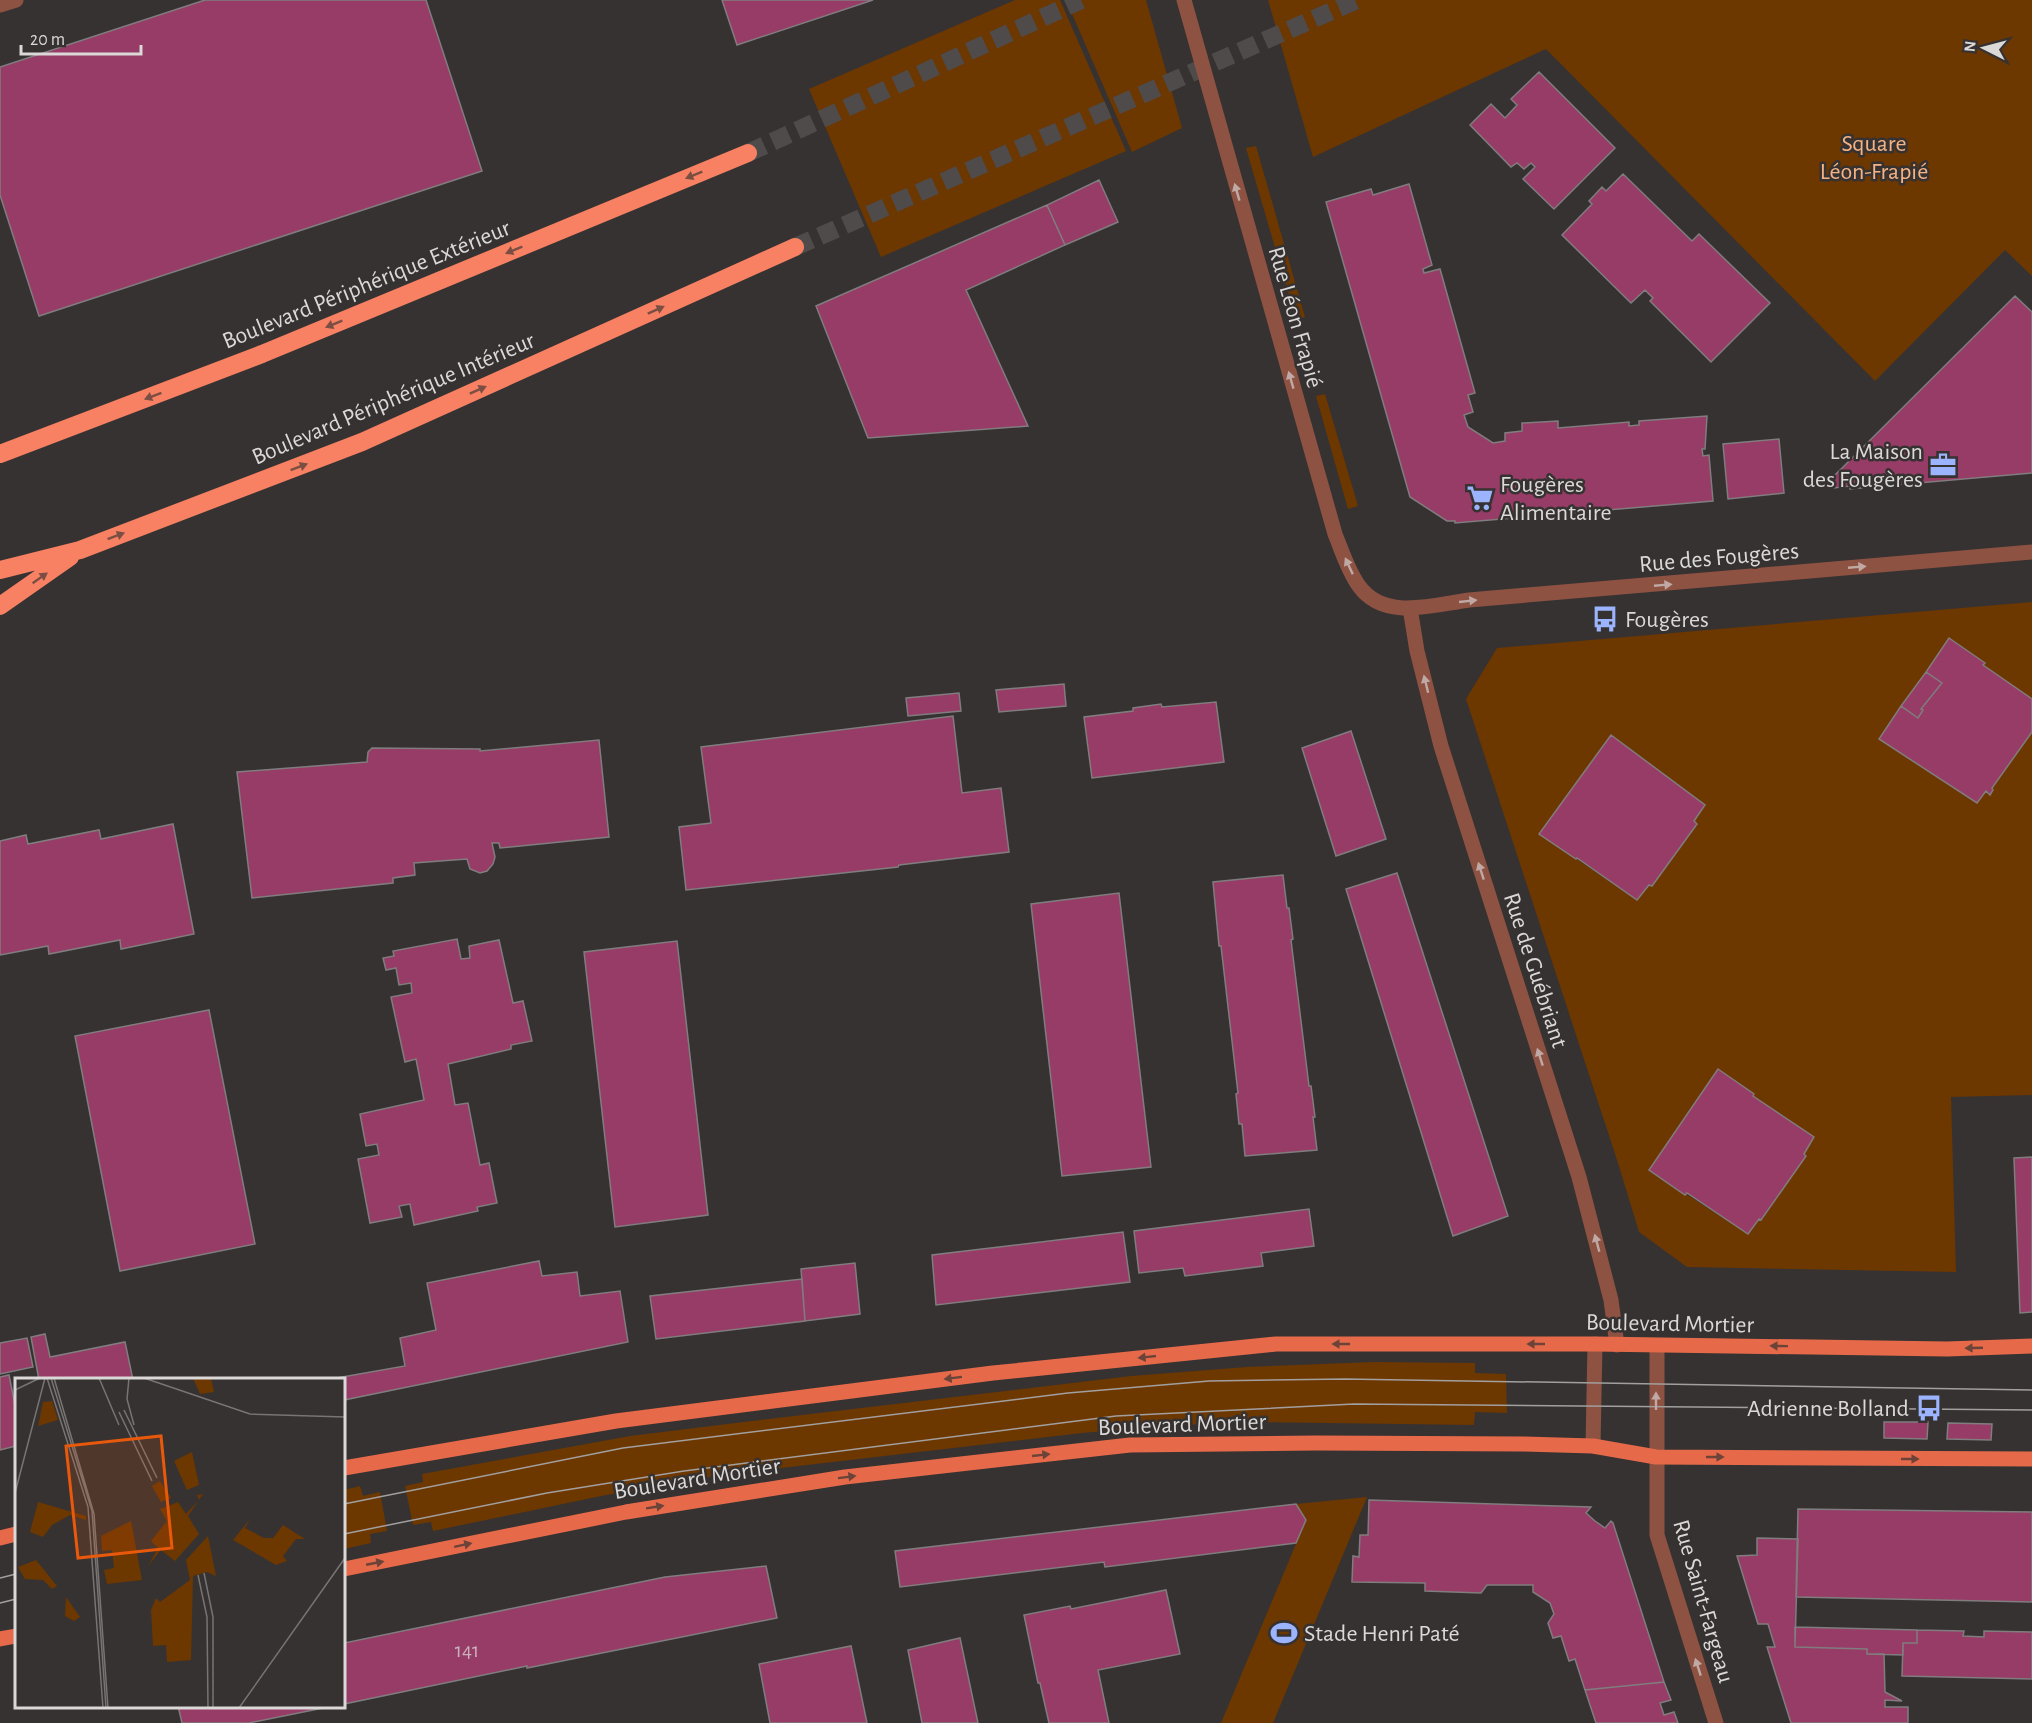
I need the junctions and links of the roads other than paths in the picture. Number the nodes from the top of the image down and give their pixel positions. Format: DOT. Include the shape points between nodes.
graph roads {
  1 [pos="16,0"];
  2 [pos="1184,0"];
  3 [pos="0,5"];
  4 [pos="748,153"];
  5 [pos="795,247"];
  6 [pos="0,454"];
  7 [pos="80,550"];
  8 [pos="2032,552"];
  9 [pos="0,570"];
  10 [pos="0,606"];
  11 [pos="1410,608"];
  12 [pos="1595,1344"];
  13 [pos="1617,1346"];
  14 [pos="1657,1346"];
  15 [pos="2032,1346"];
  16 [pos="1593,1446"];
  17 [pos="1656,1457"];
  18 [pos="2032,1460"];
  19 [pos="345,1468"];
  20 [pos="15,1534"];
  21 [pos="0,1538"];
  22 [pos="345,1569"];
  23 [pos="15,1636"];
  24 [pos="0,1639"];
  25 [pos="1716,1723"];
  1 -- 3 [label="street"];
  11 -- 2 [label="street, Rue Léon Frapié, one-way" via="1378,603 1359,586 1335,534"];
  4 -- 6 [label="highway, Boulevard Périphérique Extérieur, one-way" via="262,354"];
  7 -- 5 [label="highway, Boulevard Périphérique Intérieur, one-way" via="362,442"];
  7 -- 9 [label="highway, Boulevard Périphérique Intérieur"];
  10 -- 7 [label="highway, one-way"];
  11 -- 8 [label="street, Rue des Fougères, one-way"];
  13 -- 11 [label="street, Rue de Guébriant, one-way" via="1611,1300 1579,1177 1441,746"];
  12 -- 13 [label="main road, Boulevard Mortier"];
  12 -- 16 [label="street"];
  12 -- 19 [label="main road, Boulevard Mortier, one-way" via="1276,1344 993,1373 616,1421"];
  13 -- 14 [label="main road, Boulevard Mortier"];
  15 -- 14 [label="main road, Boulevard Mortier, one-way"];
  17 -- 14 [label="street, Rue Saint-Fargeau, one-way"];
  16 -- 17 [label="main road, Boulevard Mortier"];
  22 -- 16 [label="main road, Boulevard Mortier, one-way" via="626,1512 845,1478 1130,1445"];
  17 -- 18 [label="main road, Boulevard Mortier, one-way"];
  25 -- 17 [label="street, Rue Saint-Fargeau, one-way" via="1657,1535"];
  20 -- 21 [label="main road"];
  23 -- 24 [label="main road"];
}
